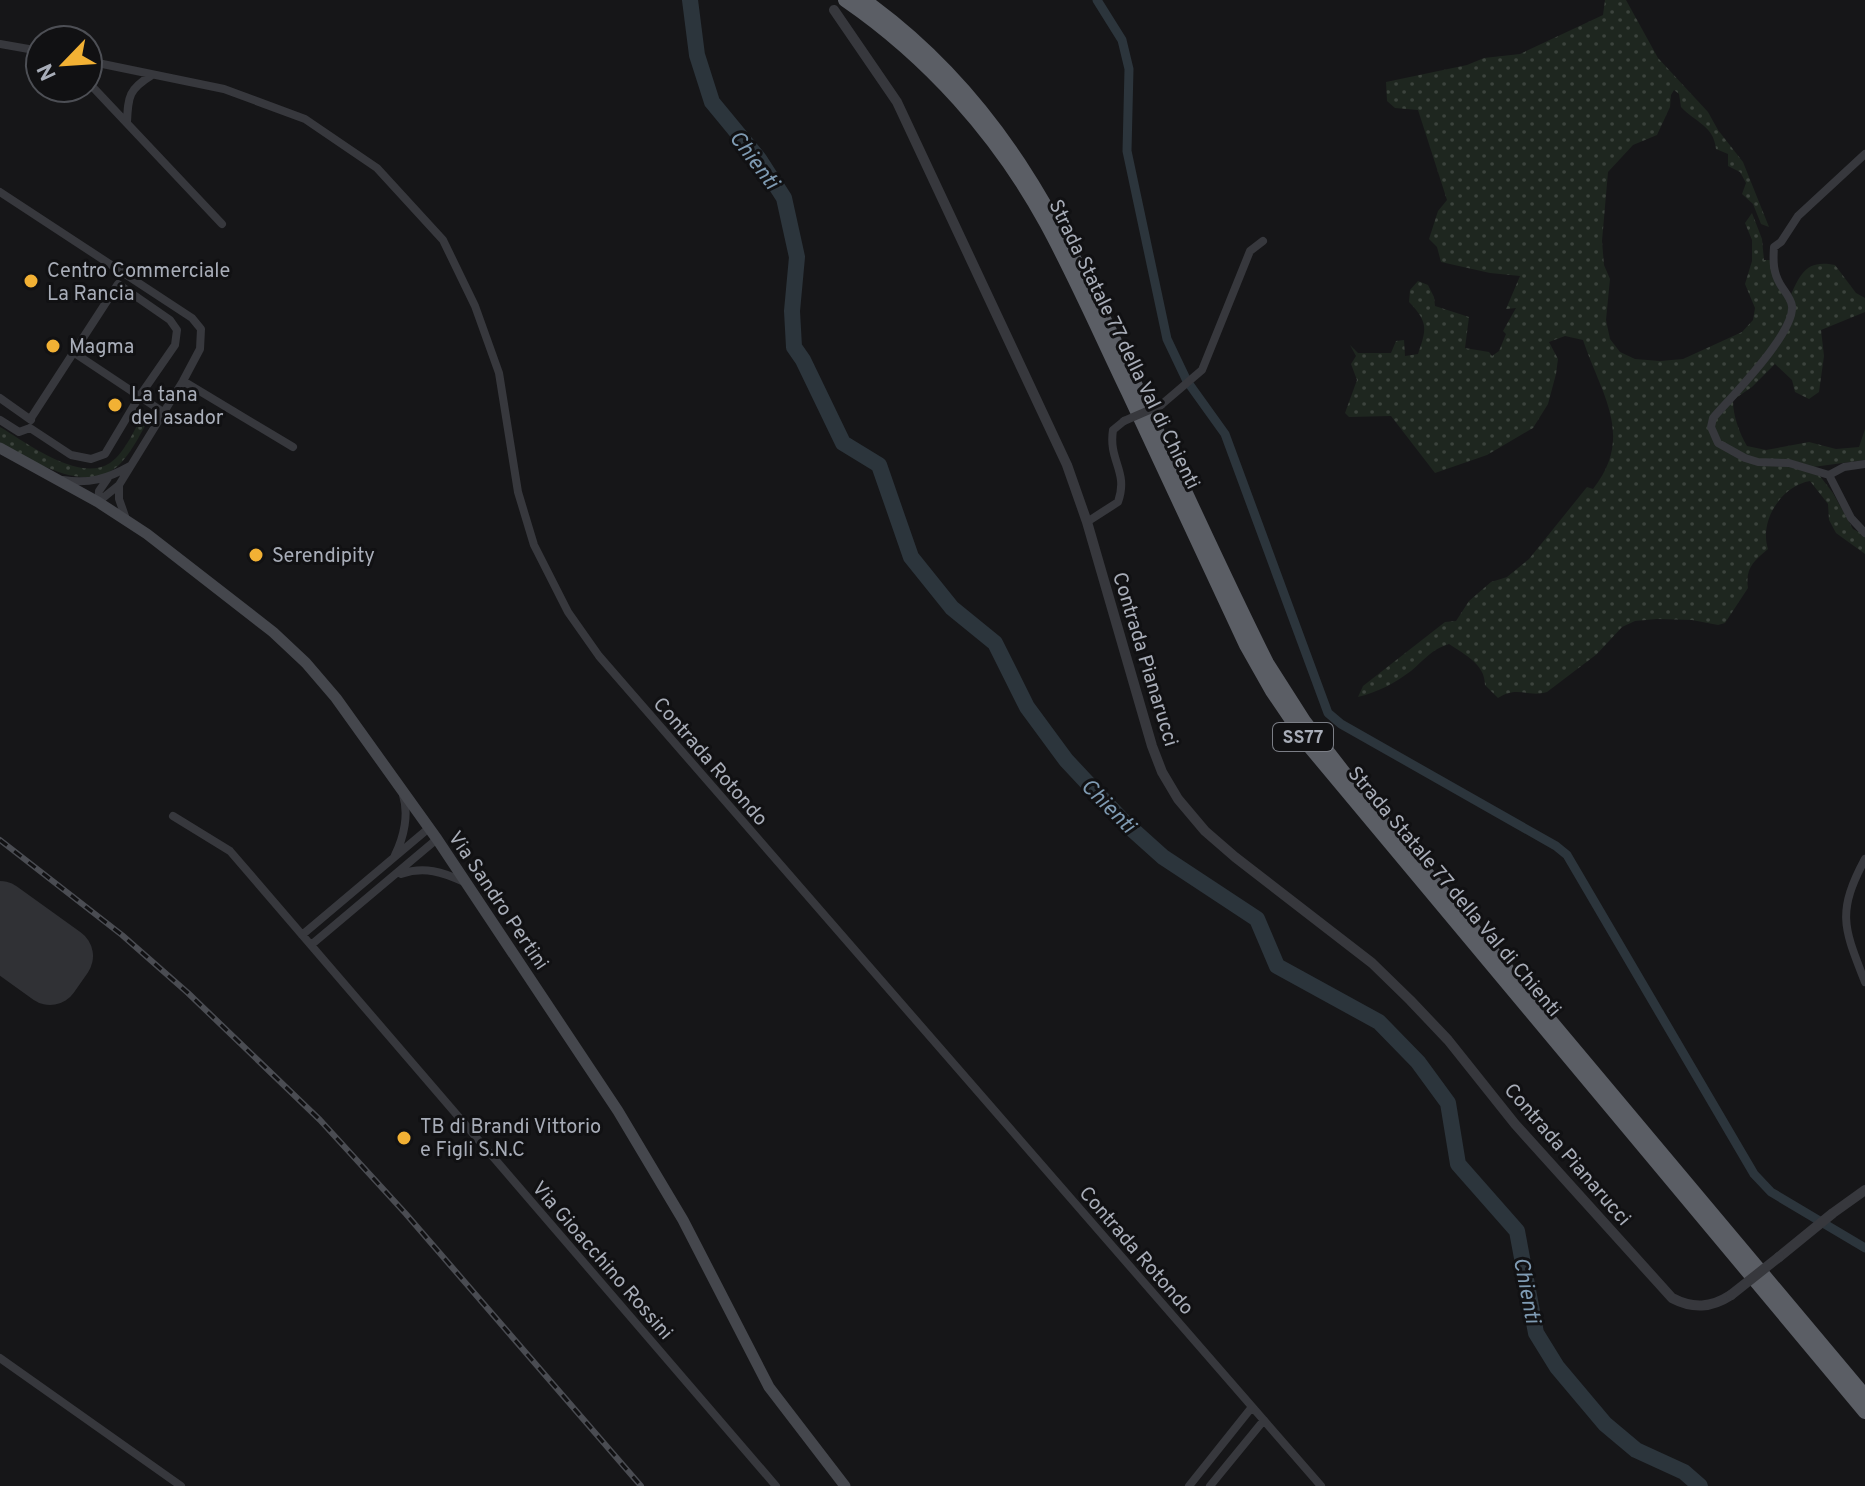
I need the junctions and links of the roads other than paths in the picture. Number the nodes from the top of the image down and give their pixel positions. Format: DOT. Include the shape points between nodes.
graph roads {
  1 [pos="864,0"];
  2 [pos="840,5"];
  3 [pos="0,44"];
  4 [pos="24,48"];
  5 [pos="104,64"];
  6 [pos="153,75"];
  7 [pos="104,99"];
  8 [pos="127,123"];
  9 [pos="1865,154"];
  10 [pos="0,192"];
  11 [pos="222,224"];
  12 [pos="1263,241"];
  13 [pos="73,352"];
  14 [pos="183,381"];
  15 [pos="139,397"];
  16 [pos="0,398"];
  17 [pos="163,412"];
  18 [pos="31,418"];
  19 [pos="0,420"];
  20 [pos="30,428"];
  21 [pos="293,447"];
  22 [pos="0,448"];
  23 [pos="1865,464"];
  24 [pos="131,466"];
  25 [pos="1829,475"];
  26 [pos="108,478"];
  27 [pos="56,479"];
  28 [pos="119,485"];
  29 [pos="98,502"];
  30 [pos="126,520"];
  31 [pos="1087,522"];
  32 [pos="1865,533"];
  33 [pos="398,782"];
  34 [pos="173,816"];
  35 [pos="429,828"];
  36 [pos="437,839"];
  37 [pos="1865,859"];
  38 [pos="390,862"];
  39 [pos="396,875"];
  40 [pos="466,883"];
  41 [pos="351,894"];
  42 [pos="360,905"];
  43 [pos="302,935"];
  44 [pos="311,945"];
  45 [pos="1865,982"];
  46 [pos="1865,1190"];
  47 [pos="0,1358"];
  48 [pos="1865,1396"];
  49 [pos="1252,1407"];
  50 [pos="1865,1412"];
  51 [pos="1264,1420"];
  52 [pos="181,1486"];
  53 [pos="776,1486"];
  54 [pos="845,1486"];
  55 [pos="1189,1486"];
  56 [pos="1210,1486"];
  57 [pos="1321,1486"];
  1 -- 48 [label="highway, Strada Statale 77 della Val di Chienti / SS77" via="956,81 1032,180 1086,279 1256,640 1331,759"];
  2 -- 31 [label="street, Contrada Pianarucci" via="897,102 1067,465"];
  2 -- 50 [label="highway, Strada Statale 77 della Val di Chienti / SS77" via="900,42 948,89 1023,185 1077,284 1253,657 1310,747"];
  3 -- 4 [label="street"];
  5 -- 6 [label="street, Contrada Rotondo"];
  6 -- 8 [label="street" via="135,86"];
  6 -- 49 [label="street, Contrada Rotondo" via="224,89 305,119 377,168 443,240 499,373 518,492 534,545 561,601 591,645"];
  7 -- 8 [label="street"];
  8 -- 11 [label="street"];
  9 -- 25 [label="street" via="1798,216 1774,247 1773,266 1791,312 1779,341 1713,418 1711,427 1718,443 1745,458"];
  10 -- 14 [label="street" via="197,322 200,349"];
  12 -- 31 [label="street, bridge" via="1250,251 1202,370 1161,405 1113,430 1110,445 1123,478 1118,502"];
  13 -- 15 [label="street"];
  13 -- 15 [label="street" via="118,284 177,330 175,345"];
  13 -- 18 [label="street"];
  14 -- 17 [label="street"];
  14 -- 21 [label="street"];
  15 -- 17 [label="street"];
  15 -- 20 [label="street" via="105,454 91,459 71,455"];
  16 -- 18 [label="street"];
  17 -- 24 [label="street"];
  18 -- 20 [label="street"];
  19 -- 20 [label="street" via="19,432"];
  22 -- 27 [label="main road, Via Sandro Pertini"];
  23 -- 25 [label="street"];
  24 -- 26 [label="street"];
  24 -- 28 [label="street"];
  25 -- 32 [label="street"];
  26 -- 27 [label="street" via="82,483"];
  26 -- 29 [label="street"];
  27 -- 29 [label="main road, Via Sandro Pertini"];
  28 -- 29 [label="street"];
  28 -- 30 [label="street"];
  29 -- 30 [label="main road, Via Sandro Pertini"];
  30 -- 33 [label="main road, Via Sandro Pertini" via="306,663"];
  31 -- 46 [label="street, Contrada Pianarucci, bridge" via="1152,746 1178,799 1235,857 1372,963 1410,1000 1672,1298 1710,1306 1731,1295"];
  33 -- 35 [label="main road, Via Sandro Pertini"];
  33 -- 38 [label="street" via="405,799 405,823"];
  34 -- 43 [label="street, Via Gioacchino Rossini" via="230,851"];
  35 -- 36 [label="main road, Via Sandro Pertini"];
  35 -- 38 [label="street"];
  36 -- 39 [label="street"];
  36 -- 40 [label="main road, Via Sandro Pertini"];
  37 -- 45 [label="street" via="1844,920"];
  38 -- 41 [label="street"];
  39 -- 40 [label="street" via="422,869"];
  39 -- 42 [label="street"];
  40 -- 54 [label="main road, Via Sandro Pertini" via="654,1170 769,1387"];
  41 -- 42 [label="street"];
  41 -- 43 [label="street"];
  42 -- 44 [label="street"];
  43 -- 44 [label="street, Via Gioacchino Rossini"];
  44 -- 53 [label="street, Via Gioacchino Rossini"];
  47 -- 52 [label="street"];
  49 -- 51 [label="street, Contrada Rotondo"];
  49 -- 55 [label="street"];
  51 -- 56 [label="street"];
  51 -- 57 [label="street, Contrada Rotondo"];
}
